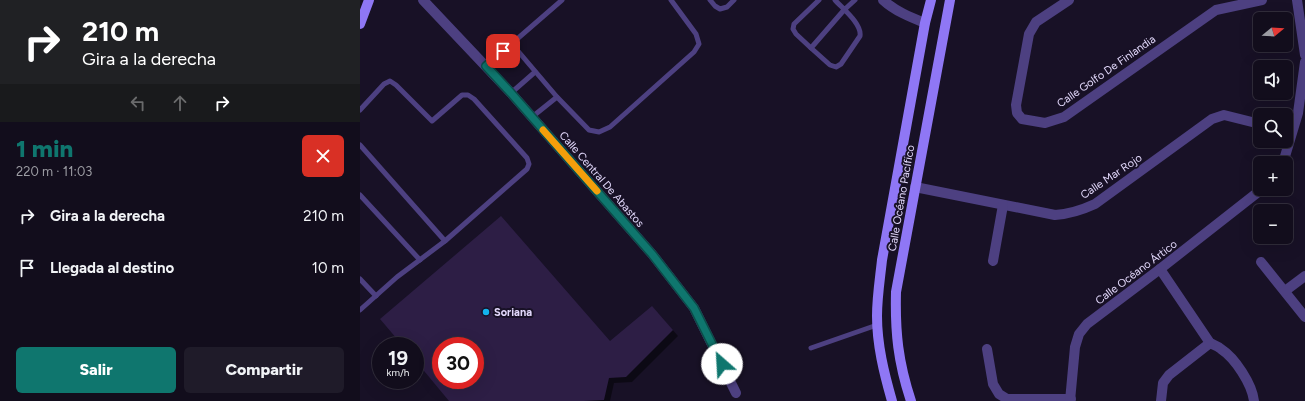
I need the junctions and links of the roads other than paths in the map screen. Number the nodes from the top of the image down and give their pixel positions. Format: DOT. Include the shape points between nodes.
graph roads {
  1 [pos="369,0"];
  2 [pos="423,0"];
  3 [pos="562,0"];
  4 [pos="671,0"];
  5 [pos="710,0"];
  6 [pos="734,0"];
  7 [pos="819,0"];
  8 [pos="835,0"];
  9 [pos="855,0"];
  10 [pos="883,0"];
  11 [pos="931,0"];
  12 [pos="950,0"];
  13 [pos="1069,0"];
  14 [pos="1262,0"];
  15 [pos="1297,0"];
  16 [pos="844,10"];
  17 [pos="1302,19"];
  18 [pos="925,23"];
  19 [pos="360,24"];
  20 [pos="512,44"];
  21 [pos="811,48"];
  22 [pos="1305,55"];
  23 [pos="1305,62"];
  24 [pos="486,66"];
  25 [pos="535,72"];
  26 [pos="511,93"];
  27 [pos="557,96"];
  28 [pos="360,110"];
  29 [pos="532,117"];
  30 [pos="1253,122"];
  31 [pos="1293,124"];
  32 [pos="360,145"];
  33 [pos="914,187"];
  34 [pos="360,195"];
  35 [pos="1253,196"];
  36 [pos="1003,205"];
  37 [pos="445,241"];
  38 [pos="420,260"];
  39 [pos="993,262"];
  40 [pos="1261,262"];
  41 [pos="1160,269"];
  42 [pos="1305,276"];
  43 [pos="360,279"];
  44 [pos="1285,291"];
  45 [pos="376,296"];
  46 [pos="360,310"];
  47 [pos="1305,317"];
  48 [pos="877,325"];
  49 [pos="1210,343"];
  50 [pos="810,348"];
  51 [pos="987,349"];
  52 [pos="736,393"];
  53 [pos="1070,400"];
  54 [pos="892,401"];
  55 [pos="910,401"];
  56 [pos="1161,401"];
  57 [pos="1254,401"];
  1 -- 19 [label="street"];
  2 -- 24 [label="street, Calle Central De Abastos"];
  3 -- 20 [label="lane"];
  4 -- 27 [label="lane" via="696,34 699,44 694,52 610,127 599,132 589,130"];
  5 -- 6 [label="lane" via="720,9 727,7"];
  7 -- 21 [label="lane" via="794,24 793,30"];
  8 -- 16 [label="lane"];
  9 -- 16 [label="lane"];
  10 -- 18 [label="street" via="907,16"];
  11 -- 18 [label="street, Calle Océano Pacífico"];
  12 -- 33 [label="street, Calle Océano Pacífico"];
  13 -- 14 [label="street, Calle Golfo De Finlandia" via="1036,22 1029,34 1016,105 1016,113 1022,119 1045,122 1064,117 1216,10"];
  15 -- 17 [label="street"];
  16 -- 21 [label="lane"];
  16 -- 21 [label="lane" via="861,32 841,64 836,67 830,65"];
  17 -- 22 [label="street"];
  18 -- 48 [label="street, Calle Océano Pacífico" via="882,260"];
  20 -- 24 [label="lane"];
  20 -- 25 [label="lane"];
  23 -- 31 [label="street" via="1298,113"];
  24 -- 26 [label="street, Calle Central De Abastos"];
  25 -- 26 [label="lane"];
  25 -- 27 [label="lane"];
  26 -- 29 [label="street, Calle Central De Abastos"];
  27 -- 29 [label="lane"];
  28 -- 37 [label="lane" via="384,84 390,82 432,121 462,95 468,95 527,158 527,169"];
  29 -- 52 [label="street, Calle Central De Abastos" via="652,254 694,308"];
  30 -- 36 [label="street, Calle Mar Rojo" via="1224,115 1212,119 1095,204 1081,210 1055,215"];
  32 -- 37 [label="lane"];
  33 -- 36 [label="street, Calle Mar Rojo"];
  33 -- 55 [label="street, Calle Océano Pacífico" via="896,292 895,319 902,374"];
  34 -- 38 [label="lane"];
  35 -- 41 [label="street, Calle Océano Ártico"];
  36 -- 39 [label="street"];
  37 -- 38 [label="lane"];
  38 -- 45 [label="lane"];
  40 -- 44 [label="street"];
  41 -- 49 [label="street"];
  41 -- 53 [label="street, Calle Océano Ártico" via="1087,324 1079,334 1075,347"];
  42 -- 44 [label="street"];
  43 -- 45 [label="lane"];
  44 -- 47 [label="street"];
  45 -- 46 [label="lane"];
  48 -- 50 [label="lane"];
  48 -- 54 [label="street, Calle Océano Pacífico" via="883,369"];
  49 -- 56 [label="street" via="1162,383"];
  49 -- 57 [label="street" via="1232,358 1249,384"];
  51 -- 53 [label="street" via="993,384 999,394 1007,399"];
}
